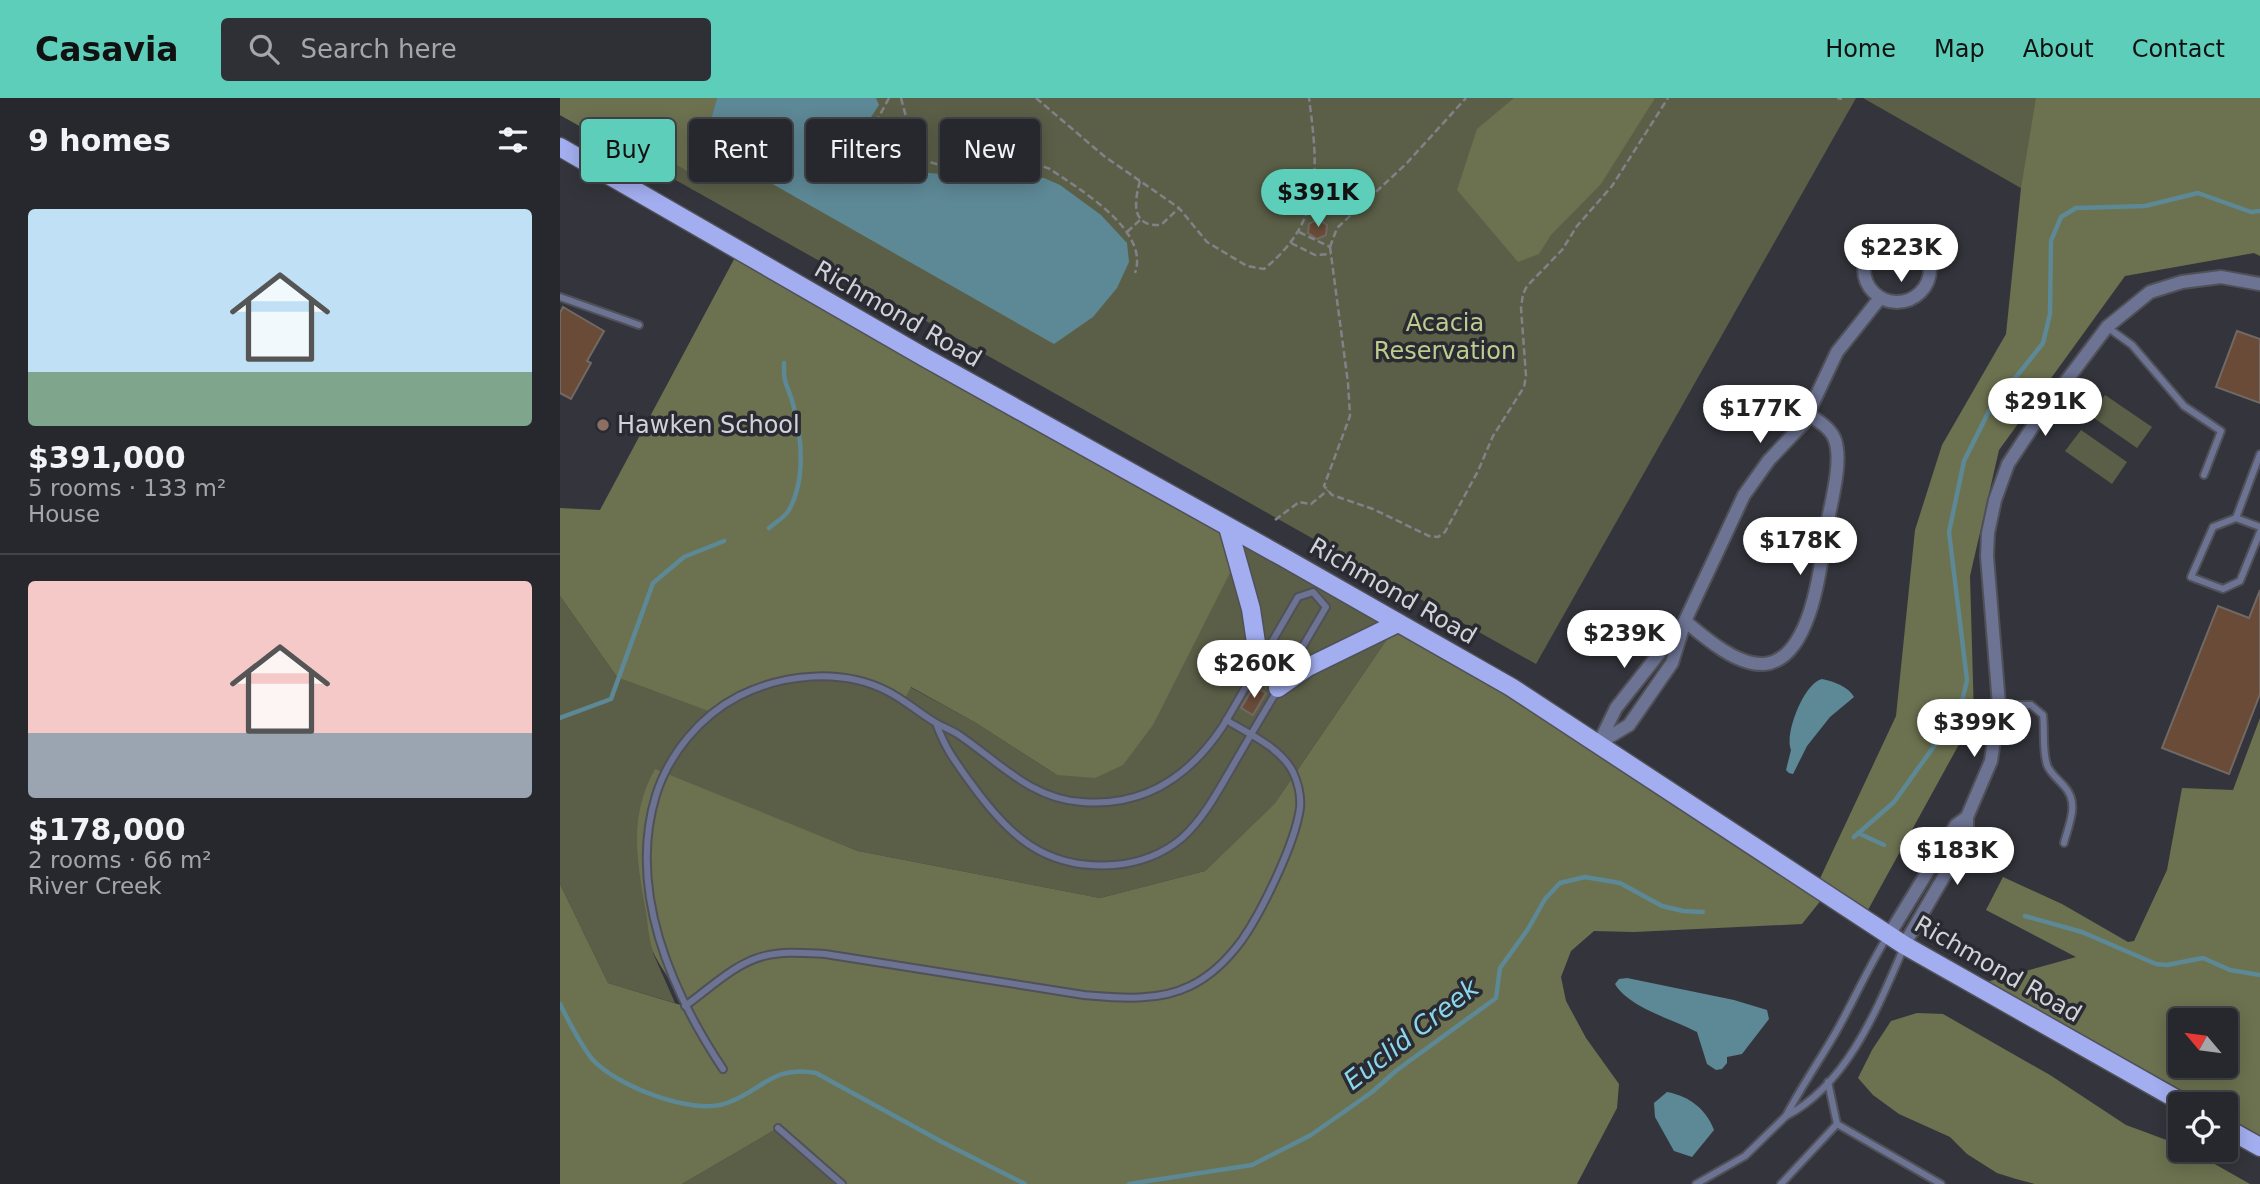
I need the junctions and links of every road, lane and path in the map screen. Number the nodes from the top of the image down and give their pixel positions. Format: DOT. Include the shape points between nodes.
graph roads {
  1 [pos="889,98"];
  2 [pos="901,98"];
  3 [pos="1036,98"];
  4 [pos="1309,98"];
  5 [pos="1466,98"];
  6 [pos="1668,98"];
  7 [pos="1837,98"];
  8 [pos="1842,99"];
  9 [pos="878,119"];
  10 [pos="907,119"];
  11 [pos="560,147"];
  12 [pos="926,162"];
  13 [pos="1140,181"];
  14 [pos="1179,208"];
  15 [pos="1140,220"];
  16 [pos="1299,232"];
  17 [pos="1126,233"];
  18 [pos="1291,243"];
  19 [pos="1330,247"];
  20 [pos="1331,254"];
  21 [pos="1135,272"];
  22 [pos="2260,285"];
  23 [pos="560,297"];
  24 [pos="1881,298"];
  25 [pos="639,325"];
  26 [pos="2107,327"];
  27 [pos="1808,414"];
  28 [pos="2260,454"];
  29 [pos="2204,475"];
  30 [pos="1328,490"];
  31 [pos="2236,518"];
  32 [pos="1275,520"];
  33 [pos="1228,527"];
  34 [pos="2260,530"];
  35 [pos="1685,621"];
  36 [pos="1398,623"];
  37 [pos="1259,663"];
  38 [pos="1278,688"];
  39 [pos="1999,705"];
  40 [pos="1226,720"];
  41 [pos="936,723"];
  42 [pos="1251,735"];
  43 [pos="1599,743"];
  44 [pos="1967,817"];
  45 [pos="2064,843"];
  46 [pos="1889,935"];
  47 [pos="1904,945"];
  48 [pos="685,1006"];
  49 [pos="723,1069"];
  50 [pos="1828,1082"];
  51 [pos="2168,1094"];
  52 [pos="1786,1116"];
  53 [pos="1837,1124"];
  54 [pos="778,1128"];
  55 [pos="2238,1135"];
  56 [pos="2260,1147"];
  57 [pos="842,1184"];
  58 [pos="1696,1184"];
  59 [pos="1781,1184"];
  60 [pos="1941,1184"];
  1 -- 9 [label="path"];
  2 -- 10 [label="path"];
  3 -- 13 [label="path"];
  4 -- 16 [label="path" via="1315,177"];
  5 -- 19 [label="path" via="1406,164 1337,228"];
  6 -- 30 [label="path" via="1612,186 1527,286 1521,308 1524,387 1493,436 1445,532 1429,536"];
  7 -- 8 [label="path"];
  11 -- 33 [label="main road, Richmond Road"];
  12 -- 17 [label="path" via="970,174 1042,166 1098,201"];
  13 -- 14 [label="path"];
  13 -- 15 [label="path" via="1135,200"];
  14 -- 15 [label="path" via="1161,225 1149,226"];
  14 -- 18 [label="path" via="1207,242 1247,266 1264,269"];
  15 -- 17 [label="path"];
  16 -- 18 [label="path"];
  16 -- 19 [label="path"];
  17 -- 21 [label="path" via="1139,255"];
  18 -- 20 [label="path" via="1315,255"];
  19 -- 20 [label="path"];
  20 -- 30 [label="path" via="1350,416 1324,486"];
  22 -- 26 [label="street" via="2221,277 2182,282 2150,292"];
  23 -- 25 [label="lane"];
  24 -- 24 [label="street" via="1866,281 1865,259 1877,242 1888,236 1910,238 1926,252 1927,283 1912,298 1891,302"];
  24 -- 27 [label="street" via="1837,352"];
  26 -- 29 [label="lane" via="2132,345 2184,406 2221,431"];
  26 -- 39 [label="street" via="2008,464 1995,500 1987,556"];
  27 -- 35 [label="street" via="1744,495"];
  27 -- 35 [label="street" via="1836,441 1837,465 1821,562 1797,642 1783,656 1764,664 1726,652"];
  28 -- 31 [label="lane"];
  30 -- 32 [label="path" via="1311,504 1299,502"];
  31 -- 34 [label="lane"];
  31 -- 34 [label="lane" via="2213,527 2192,577 2222,589 2239,580"];
  33 -- 36 [label="main road, Richmond Road"];
  33 -- 37 [label="main road" via="1251,608"];
  35 -- 43 [label="street" via="1616,708"];
  35 -- 43 [label="street" via="1672,663 1629,725"];
  36 -- 38 [label="main road" via="1308,667"];
  36 -- 43 [label="main road, Richmond Road"];
  37 -- 38 [label="lane" via="1298,597 1313,592 1326,607"];
  37 -- 40 [label="lane"];
  38 -- 42 [label="lane"];
  39 -- 44 [label="street" via="1991,761"];
  39 -- 45 [label="lane" via="2031,705 2043,715 2048,769 2070,793 2074,805"];
  40 -- 41 [label="lane" via="1203,754 1171,781 1127,799 1102,803 1070,801 1023,784 958,733"];
  40 -- 42 [label="lane"];
  41 -- 42 [label="lane" via="945,748 1006,828 1057,859 1091,866 1146,859 1180,840 1205,811"];
  41 -- 48 [label="lane" via="884,689 824,676 769,684 729,701 697,727 669,765 650,814 647,840 660,937"];
  42 -- 48 [label="lane" via="1285,759 1294,774 1300,793 1297,818 1282,863 1241,941 1208,976 1187,988 1159,995 1109,997 825,954 790,953 747,963"];
  43 -- 46 [label="main road, Richmond Road"];
  44 -- 46 [label="street" via="1956,825"];
  44 -- 47 [label="street" via="1967,837"];
  46 -- 47 [label="main road, Richmond Road"];
  46 -- 52 [label="lane"];
  47 -- 50 [label="lane" via="1857,1043"];
  47 -- 51 [label="main road, Richmond Road"];
  48 -- 49 [label="lane"];
  50 -- 52 [label="lane" via="1805,1106"];
  50 -- 53 [label="lane"];
  52 -- 58 [label="lane" via="1745,1156"];
  53 -- 59 [label="lane"];
  53 -- 60 [label="lane"];
  54 -- 57 [label="lane"];
  55 -- 56 [label="main road"];
}
